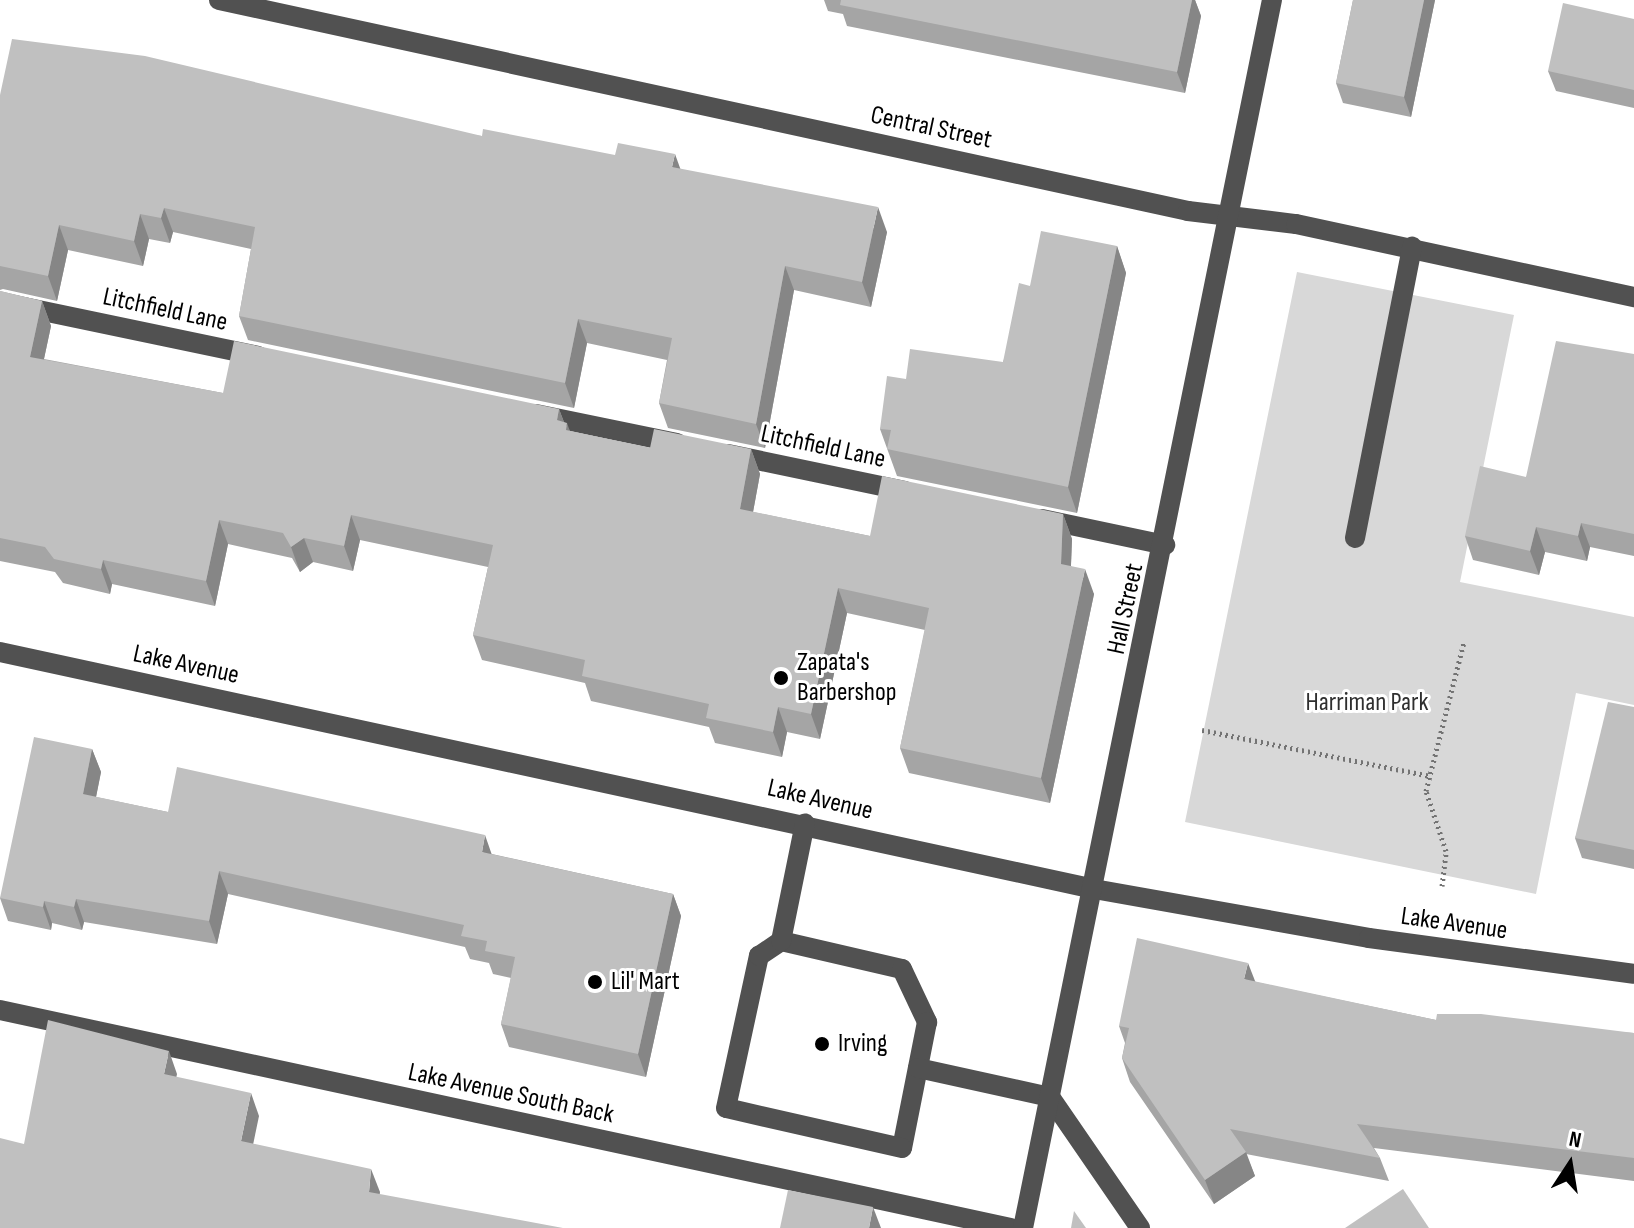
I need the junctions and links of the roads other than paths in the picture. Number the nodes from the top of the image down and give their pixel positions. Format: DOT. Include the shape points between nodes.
graph roads {
  1 [pos="219,0"];
  2 [pos="1272,0"];
  3 [pos="1233,216"];
  4 [pos="1412,247"];
  5 [pos="1634,297"];
  6 [pos="0,302"];
  7 [pos="279,360"];
  8 [pos="512,409"];
  9 [pos="931,496"];
  10 [pos="1024,516"];
  11 [pos="1355,538"];
  12 [pos="1165,545"];
  13 [pos="0,652"];
  14 [pos="805,823"];
  15 [pos="1094,889"];
  16 [pos="781,941"];
  17 [pos="1634,974"];
  18 [pos="0,1010"];
  19 [pos="918,1068"];
  20 [pos="1050,1097"];
  21 [pos="1011,1228"];
  22 [pos="1023,1228"];
  23 [pos="1140,1228"];
  1 -- 3 [label="street, Central Street"];
  2 -- 3 [label="street, Hall Street"];
  3 -- 4 [label="street, Central Street"];
  3 -- 12 [label="street, Hall Street"];
  4 -- 5 [label="street, Central Street"];
  4 -- 11 [label="street"];
  6 -- 7 [label="street, Litchfield Lane"];
  8 -- 9 [label="street, Litchfield Lane"];
  10 -- 12 [label="street"];
  12 -- 15 [label="street, Hall Street"];
  13 -- 14 [label="street, Lake Avenue"];
  14 -- 15 [label="street, Lake Avenue"];
  14 -- 16 [label="street"];
  15 -- 17 [label="street, Lake Avenue" via="1369,938"];
  15 -- 20 [label="street, Hall Street"];
  16 -- 19 [label="street" via="902,969 927,1022"];
  16 -- 19 [label="street" via="759,956 726,1108 902,1148"];
  18 -- 21 [label="street, Lake Avenue South Back"];
  19 -- 20 [label="street"];
  20 -- 22 [label="street, Hall Street"];
  20 -- 23 [label="street"];
}
